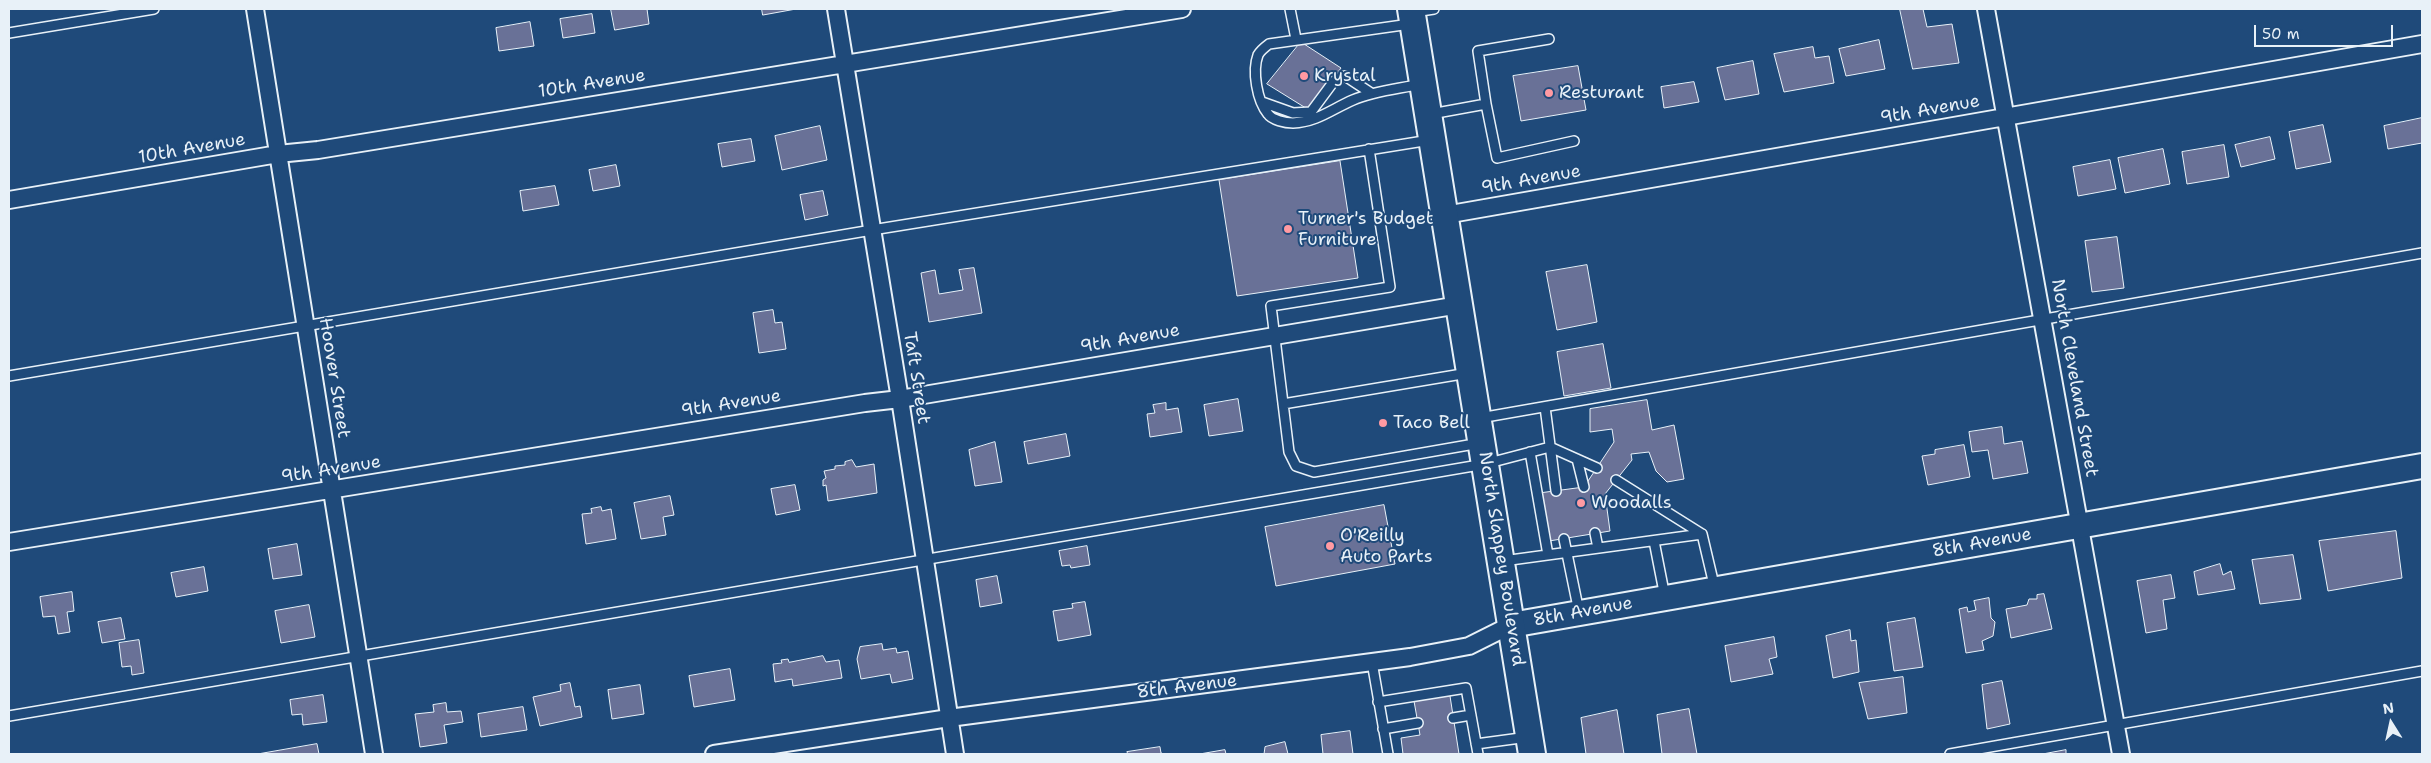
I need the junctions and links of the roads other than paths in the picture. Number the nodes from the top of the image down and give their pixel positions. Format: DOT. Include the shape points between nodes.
graph roads {
  1 [pos="154,9"];
  2 [pos="255,9"];
  3 [pos="836,9"];
  4 [pos="1182,9"];
  5 [pos="1290,9"];
  6 [pos="1986,9"];
  7 [pos="1418,13"];
  8 [pos="9,33"];
  9 [pos="1296,39"];
  10 [pos="1549,39"];
  11 [pos="2422,44"];
  12 [pos="844,64"];
  13 [pos="1423,84"];
  14 [pos="1371,93"];
  15 [pos="1262,102"];
  16 [pos="1486,104"];
  17 [pos="2005,117"];
  18 [pos="1430,127"];
  19 [pos="1574,141"];
  20 [pos="1368,150"];
  21 [pos="278,154"];
  22 [pos="9,200"];
  23 [pos="1445,215"];
  24 [pos="872,230"];
  25 [pos="2422,253"];
  26 [pos="1459,305"];
  27 [pos="2042,319"];
  28 [pos="306,326"];
  29 [pos="1274,335"];
  30 [pos="1470,373"];
  31 [pos="9,376"];
  32 [pos="900,399"];
  33 [pos="1283,404"];
  34 [pos="1545,407"];
  35 [pos="1482,442"];
  36 [pos="1550,447"];
  37 [pos="1530,452"];
  38 [pos="1577,459"];
  39 [pos="2422,466"];
  40 [pos="1597,468"];
  41 [pos="1616,480"];
  42 [pos="1584,487"];
  43 [pos="332,490"];
  44 [pos="1556,491"];
  45 [pos="2080,526"];
  46 [pos="1595,534"];
  47 [pos="1702,534"];
  48 [pos="1564,539"];
  49 [pos="1654,540"];
  50 [pos="9,542"];
  51 [pos="1598,548"];
  52 [pos="1567,552"];
  53 [pos="1548,555"];
  54 [pos="925,560"];
  55 [pos="1501,562"];
  56 [pos="1715,589"];
  57 [pos="1665,597"];
  58 [pos="1579,612"];
  59 [pos="1511,625"];
  60 [pos="358,657"];
  61 [pos="1372,662"];
  62 [pos="2422,670"];
  63 [pos="1378,702"];
  64 [pos="1471,715"];
  65 [pos="9,716"];
  66 [pos="949,718"];
  67 [pos="1454,718"];
  68 [pos="1418,723"];
  69 [pos="2116,725"];
  70 [pos="1383,729"];
  71 [pos="1476,744"];
  72 [pos="1531,746"];
  73 [pos="374,754"];
  74 [pos="714,754"];
  75 [pos="955,754"];
  76 [pos="1388,754"];
  77 [pos="1478,754"];
  78 [pos="1950,754"];
  79 [pos="2121,754"];
  1 -- 8 [label="lane"];
  2 -- 21 [label="street, Hoover Street"];
  3 -- 12 [label="street, Taft Street"];
  4 -- 12 [label="street, 10th Avenue"];
  5 -- 9 [label="lane"];
  6 -- 17 [label="street, North Cleveland Street"];
  7 -- 9 [label="lane"];
  7 -- 13 [label="main road, North Slappey Boulevard"];
  9 -- 15 [label="lane" via="1269,44 1259,53 1255,67"];
  10 -- 16 [label="lane" via="1478,52"];
  11 -- 17 [label="street, 9th Avenue"];
  12 -- 21 [label="street, 10th Avenue"];
  12 -- 24 [label="street, Taft Street"];
  13 -- 14 [label="lane"];
  13 -- 18 [label="main road, North Slappey Boulevard"];
  14 -- 15 [label="lane" via="1320,118 1291,123 1268,115"];
  14 -- 15 [label="lane" via="1345,76 1334,81 1312,112 1293,113"];
  16 -- 18 [label="lane"];
  16 -- 19 [label="lane" via="1497,158"];
  17 -- 23 [label="street, 9th Avenue"];
  17 -- 27 [label="street, North Cleveland Street"];
  18 -- 20 [label="lane"];
  18 -- 23 [label="main road, North Slappey Boulevard"];
  20 -- 24 [label="lane"];
  20 -- 29 [label="lane" via="1390,287 1271,306"];
  21 -- 22 [label="street, 10th Avenue"];
  21 -- 28 [label="street, Hoover Street"];
  23 -- 26 [label="main road, North Slappey Boulevard"];
  24 -- 28 [label="lane"];
  24 -- 32 [label="street, Taft Street"];
  25 -- 27 [label="lane"];
  26 -- 29 [label="street, 9th Avenue"];
  26 -- 30 [label="main road, North Slappey Boulevard"];
  27 -- 34 [label="lane"];
  27 -- 45 [label="street, North Cleveland Street"];
  28 -- 31 [label="lane"];
  28 -- 43 [label="street, Hoover Street"];
  29 -- 32 [label="street, 9th Avenue"];
  29 -- 33 [label="lane"];
  30 -- 33 [label="lane"];
  30 -- 35 [label="main road, North Slappey Boulevard"];
  32 -- 43 [label="street, 9th Avenue"];
  32 -- 54 [label="street, Taft Street"];
  33 -- 35 [label="lane" via="1289,452 1296,466 1314,472"];
  34 -- 35 [label="lane"];
  34 -- 36 [label="lane"];
  35 -- 37 [label="lane"];
  35 -- 54 [label="lane"];
  35 -- 55 [label="main road, North Slappey Boulevard"];
  36 -- 37 [label="lane"];
  36 -- 38 [label="lane"];
  36 -- 44 [label="lane"];
  37 -- 53 [label="lane"];
  38 -- 40 [label="lane"];
  38 -- 42 [label="lane"];
  39 -- 45 [label="street, 8th Avenue"];
  41 -- 47 [label="lane"];
  43 -- 50 [label="street, 9th Avenue"];
  43 -- 60 [label="street, Hoover Street"];
  45 -- 56 [label="street, 8th Avenue"];
  45 -- 69 [label="street, North Cleveland Street"];
  46 -- 51 [label="lane"];
  47 -- 49 [label="lane"];
  47 -- 56 [label="lane"];
  48 -- 52 [label="lane"];
  49 -- 51 [label="lane"];
  49 -- 57 [label="lane"];
  51 -- 52 [label="lane"];
  52 -- 53 [label="lane"];
  52 -- 58 [label="lane"];
  53 -- 55 [label="lane"];
  54 -- 60 [label="lane"];
  54 -- 66 [label="street, Taft Street"];
  55 -- 59 [label="main road, North Slappey Boulevard"];
  56 -- 57 [label="street, 8th Avenue"];
  57 -- 58 [label="street, 8th Avenue"];
  58 -- 59 [label="street, 8th Avenue"];
  59 -- 61 [label="street, 8th Avenue" via="1469,646"];
  59 -- 72 [label="main road, North Slappey Boulevard"];
  60 -- 65 [label="lane"];
  60 -- 73 [label="street, Hoover Street"];
  61 -- 63 [label="lane"];
  61 -- 66 [label="street, 8th Avenue"];
  62 -- 69 [label="lane"];
  63 -- 64 [label="lane" via="1466,688"];
  63 -- 70 [label="lane"];
  64 -- 67 [label="lane"];
  64 -- 71 [label="lane"];
  66 -- 74 [label="street, 8th Avenue"];
  66 -- 75 [label="street, Taft Street"];
  68 -- 70 [label="lane"];
  69 -- 78 [label="lane"];
  69 -- 79 [label="street, North Cleveland Street"];
  70 -- 76 [label="lane"];
  71 -- 72 [label="lane"];
  71 -- 77 [label="lane"];
}
